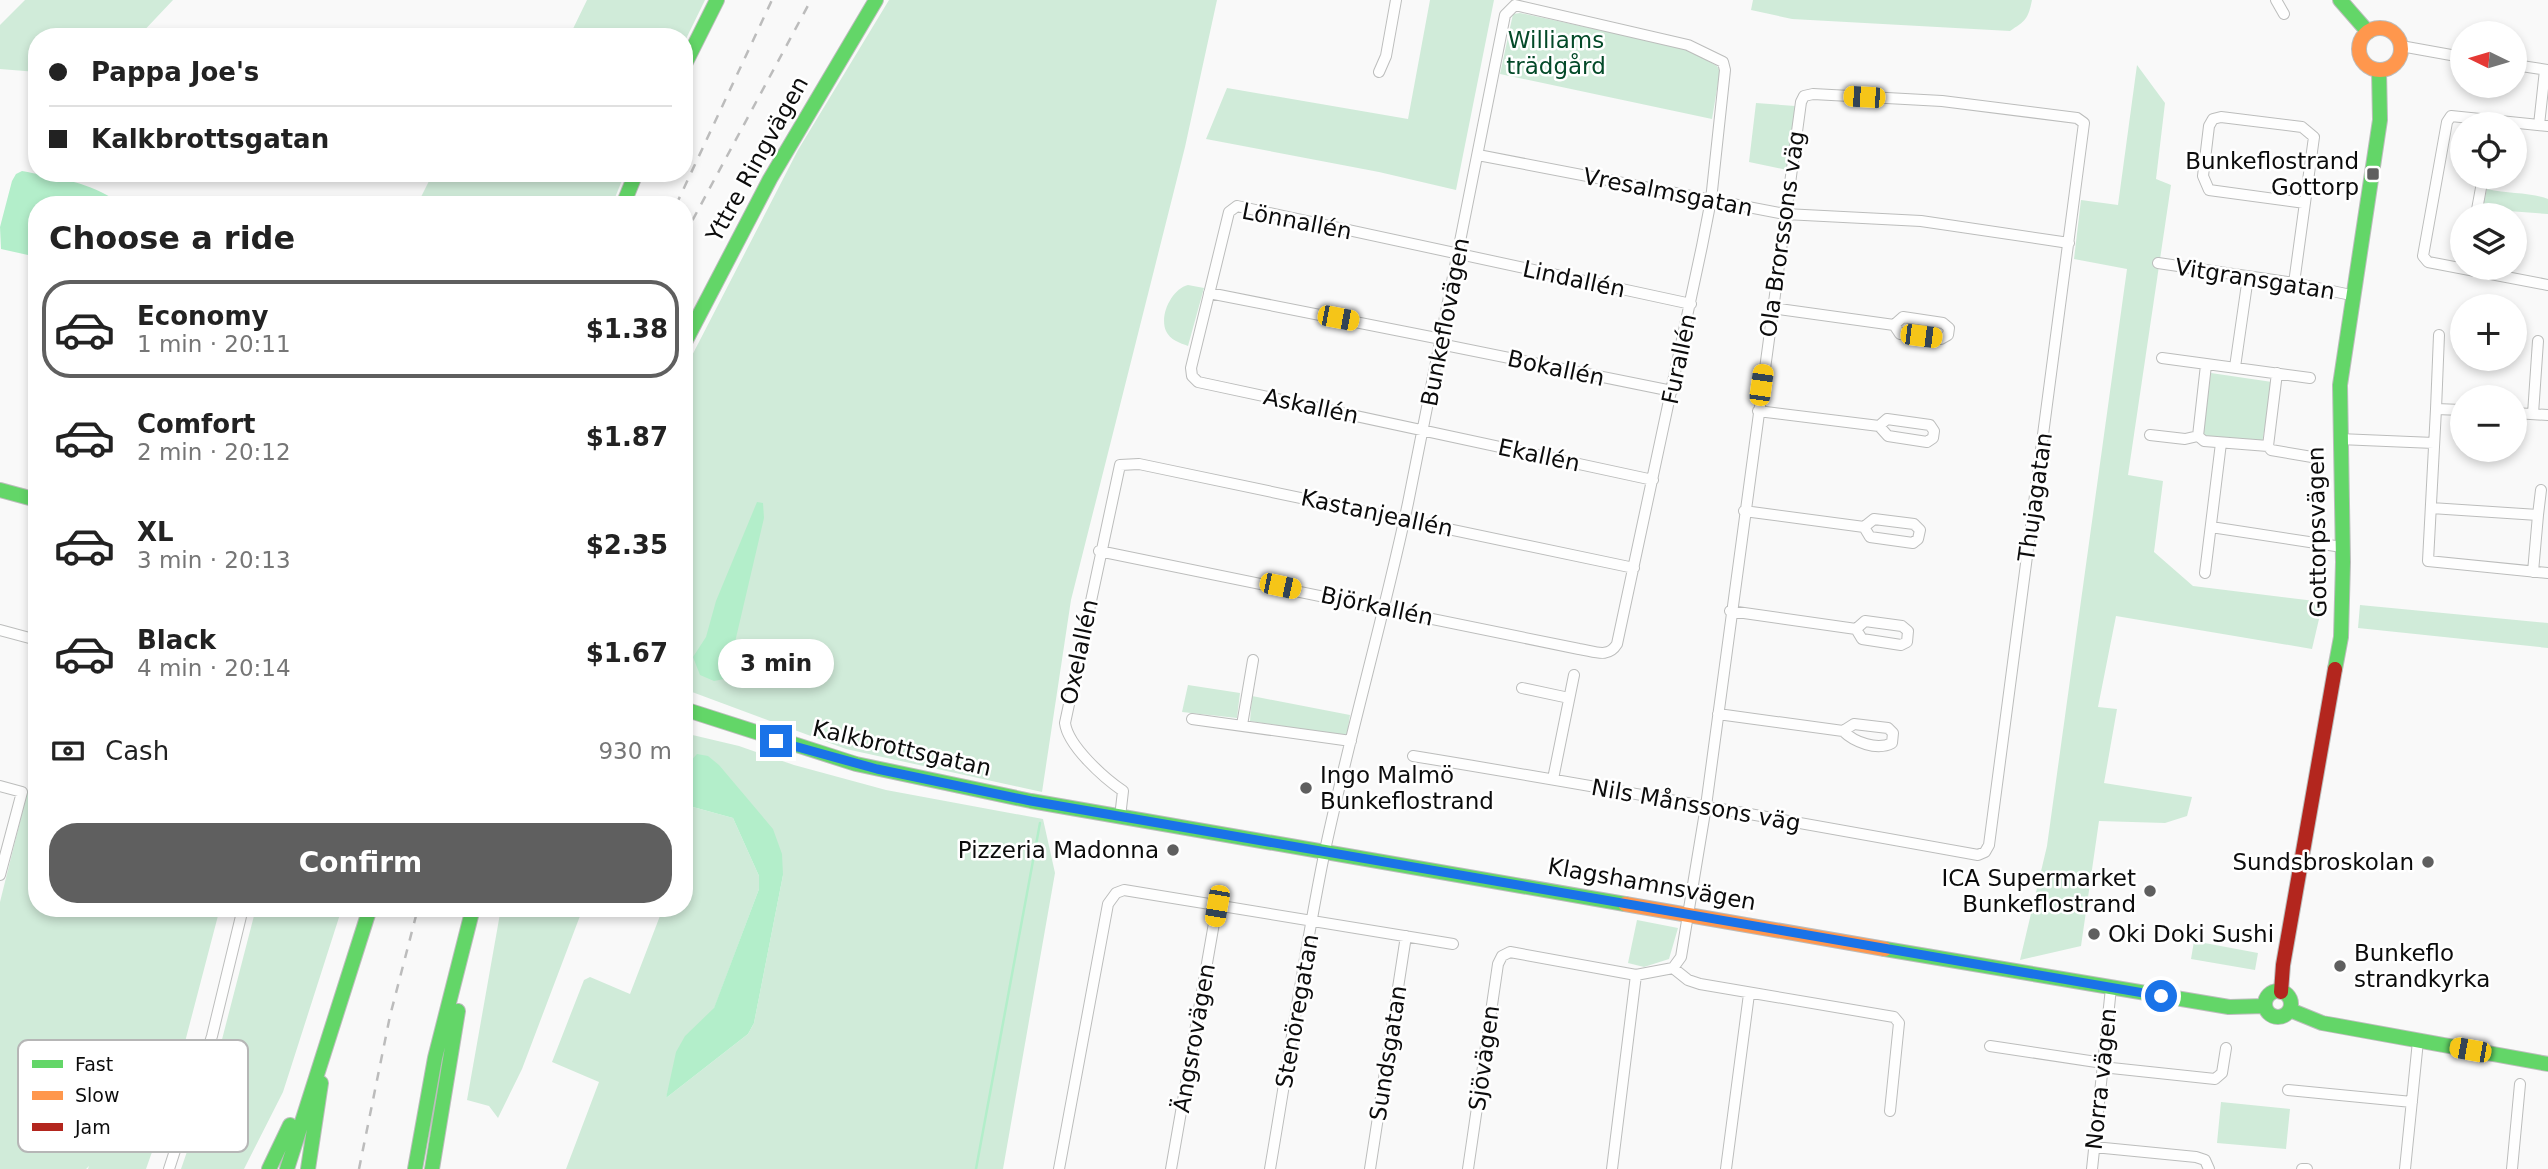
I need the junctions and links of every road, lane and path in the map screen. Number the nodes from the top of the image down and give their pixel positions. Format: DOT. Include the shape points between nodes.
graph roads {
  1 [pos="718,0"];
  2 [pos="876,0"];
  3 [pos="1396,0"];
  4 [pos="2276,0"];
  5 [pos="2340,0"];
  6 [pos="2284,14"];
  7 [pos="2368,32"];
  8 [pos="2401,46"];
  9 [pos="693,49"];
  10 [pos="2450,55"];
  11 [pos="1723,62"];
  12 [pos="2527,67"];
  13 [pos="2379,69"];
  14 [pos="2546,70"];
  15 [pos="1379,72"];
  16 [pos="2450,120"];
  17 [pos="2543,125"];
  18 [pos="2084,133"];
  19 [pos="1478,155"];
  20 [pos="1711,201"];
  21 [pos="2305,203"];
  22 [pos="1785,214"];
  23 [pos="2069,243"];
  24 [pos="1458,254"];
  25 [pos="2158,263"];
  26 [pos="2450,266"];
  27 [pos="2248,277"];
  28 [pos="2524,280"];
  29 [pos="2294,283"];
  30 [pos="2548,285"];
  31 [pos="1209,293"];
  32 [pos="2351,295"];
  33 [pos="1691,304"];
  34 [pos="1772,308"];
  35 [pos="1894,325"];
  36 [pos="693,327"];
  37 [pos="2439,335"];
  38 [pos="1441,341"];
  39 [pos="2538,341"];
  40 [pos="2162,358"];
  41 [pos="2206,365"];
  42 [pos="2235,367"];
  43 [pos="2277,373"];
  44 [pos="2310,378"];
  45 [pos="1198,382"];
  46 [pos="1672,391"];
  47 [pos="2436,409"];
  48 [pos="2450,410"];
  49 [pos="1758,411"];
  50 [pos="2527,414"];
  51 [pos="2533,414"];
  52 [pos="2548,415"];
  53 [pos="1879,426"];
  54 [pos="1424,430"];
  55 [pos="2150,435"];
  56 [pos="2198,436"];
  57 [pos="2339,439"];
  58 [pos="2221,443"];
  59 [pos="2434,443"];
  60 [pos="2268,446"];
  61 [pos="2312,457"];
  62 [pos="1120,465"];
  63 [pos="1653,480"];
  64 [pos="0,481"];
  65 [pos="28,488"];
  66 [pos="0,490"];
  67 [pos="2541,490"];
  68 [pos="28,498"];
  69 [pos="2431,508"];
  70 [pos="1744,511"];
  71 [pos="2538,514"];
  72 [pos="1405,519"];
  73 [pos="1864,527"];
  74 [pos="2211,527"];
  75 [pos="2342,547"];
  76 [pos="1100,551"];
  77 [pos="1634,568"];
  78 [pos="2533,572"];
  79 [pos="2205,573"];
  80 [pos="2548,573"];
  81 [pos="1383,607"];
  82 [pos="1730,611"];
  83 [pos="1856,629"];
  84 [pos="0,630"];
  85 [pos="28,638"];
  86 [pos="1612,652"];
  87 [pos="1252,660"];
  88 [pos="1574,675"];
  89 [pos="1522,688"];
  90 [pos="1569,698"];
  91 [pos="693,712"];
  92 [pos="1718,714"];
  93 [pos="1192,719"];
  94 [pos="1242,725"];
  95 [pos="1843,732"];
  96 [pos="1351,741"];
  97 [pos="1413,756"];
  98 [pos="1553,779"];
  99 [pos="0,786"];
  100 [pos="1031,801"];
  101 [pos="1706,806"];
  102 [pos="1120,817"];
  103 [pos="1325,853"];
  104 [pos="1978,855"];
  105 [pos="0,875"];
  106 [pos="1217,906"];
  107 [pos="1689,913"];
  108 [pos="241,917"];
  109 [pos="367,917"];
  110 [pos="471,917"];
  111 [pos="478,917"];
  112 [pos="1312,922"];
  113 [pos="1406,936"];
  114 [pos="1453,944"];
  115 [pos="1673,968"];
  116 [pos="1636,975"];
  117 [pos="2111,988"];
  118 [pos="2281,992"];
  119 [pos="1749,994"];
  120 [pos="2265,1006"];
  121 [pos="2290,1010"];
  122 [pos="211,1040"];
  123 [pos="2418,1041"];
  124 [pos="1990,1046"];
  125 [pos="324,1047"];
  126 [pos="2226,1048"];
  127 [pos="2548,1064"];
  128 [pos="2103,1065"];
  129 [pos="2520,1084"];
  130 [pos="2288,1090"];
  131 [pos="2412,1102"];
  132 [pos="1890,1111"];
  133 [pos="2094,1147"];
  134 [pos="174,1152"];
  135 [pos="288,1166"];
  136 [pos="307,1167"];
  137 [pos="270,1168"];
  138 [pos="169,1169"];
  139 [pos="415,1169"];
  140 [pos="432,1169"];
  141 [pos="1059,1169"];
  142 [pos="1171,1169"];
  143 [pos="1270,1169"];
  144 [pos="1370,1169"];
  145 [pos="1468,1169"];
  146 [pos="1612,1169"];
  147 [pos="1726,1169"];
  148 [pos="2092,1169"];
  149 [pos="2209,1169"];
  150 [pos="2405,1169"];
  151 [pos="2512,1169"];
  1 -- 9 [label="main road"];
  2 -- 36 [label="main road, Yttre Ringvägen" via="770,179"];
  3 -- 15 [label="street" via="1387,55"];
  4 -- 6 [label="street"];
  5 -- 7 [label="main road"];
  7 -- 8 [label="main road" via="2389,29"];
  7 -- 13 [label="main road" via="2360,42 2360,55"];
  8 -- 10 [label="street"];
  8 -- 13 [label="main road" via="2398,60"];
  11 -- 19 [label="street, Bunkeflovägen" via="1688,45 1515,5 1505,15"];
  11 -- 20 [label="street, Furallén"];
  12 -- 14 [label="street"];
  13 -- 32 [label="main road, Gottorpsvägen" via="2375,162"];
  14 -- 17 [label="street"];
  16 -- 26 [label="street" via="2423,256 2428,262"];
  18 -- 22 [label="street, Ola Brorssons väg" via="2084,123 2077,118 1942,101 1804,96"];
  18 -- 23 [label="street, Thujagatan"];
  19 -- 20 [label="street, Vresalmsgatan"];
  19 -- 24 [label="street, Bunkeflovägen"];
  20 -- 22 [label="street, Vresalmsgatan"];
  20 -- 33 [label="street, Furallén"];
  21 -- 21 [label="street" via="2311,131 2275,123 2213,119 2203,176 2209,190"];
  21 -- 29 [label="street"];
  22 -- 23 [label="street, Vresalmsgatan" via="1920,221"];
  22 -- 34 [label="street, Ola Brorssons väg"];
  23 -- 104 [label="street, Thujagatan" via="1989,845"];
  24 -- 31 [label="street, Lönnallén" via="1237,206 1229,212"];
  24 -- 33 [label="street, Lindallén"];
  24 -- 38 [label="street, Bunkeflovägen"];
  25 -- 27 [label="street, Vitgransgatan"];
  27 -- 29 [label="street, Vitgransgatan"];
  27 -- 42 [label="street"];
  28 -- 30 [label="street"];
  29 -- 32 [label="street, Vitgransgatan"];
  31 -- 38 [label="street, Bokallén"];
  31 -- 45 [label="street, Lönnallén" via="1191,368"];
  32 -- 57 [label="main road, Gottorpsvägen"];
  33 -- 46 [label="street, Furallén"];
  34 -- 35 [label="street"];
  34 -- 49 [label="street, Ola Brorssons väg"];
  37 -- 47 [label="street"];
  38 -- 46 [label="street, Bokallén"];
  38 -- 54 [label="street, Bunkeflovägen"];
  39 -- 51 [label="street"];
  40 -- 41 [label="street"];
  41 -- 42 [label="street"];
  41 -- 56 [label="street"];
  42 -- 43 [label="street"];
  43 -- 44 [label="street"];
  43 -- 60 [label="street"];
  45 -- 54 [label="street, Askallén"];
  46 -- 63 [label="street, Furallén"];
  47 -- 48 [label="street"];
  47 -- 59 [label="street"];
  49 -- 53 [label="street"];
  49 -- 70 [label="street, Ola Brorssons väg"];
  50 -- 51 [label="street"];
  51 -- 52 [label="street"];
  54 -- 63 [label="street, Ekallén"];
  54 -- 72 [label="street, Bunkeflovägen"];
  55 -- 56 [label="street"];
  56 -- 58 [label="street"];
  57 -- 59 [label="street"];
  57 -- 75 [label="main road, Gottorpsvägen"];
  58 -- 60 [label="street"];
  58 -- 74 [label="street"];
  59 -- 69 [label="street"];
  60 -- 61 [label="street"];
  62 -- 72 [label="street, Kastanjeallén" via="1139,464"];
  62 -- 76 [label="street, Oxelallén"];
  63 -- 77 [label="street, Furallén"];
  64 -- 65 [label="main road"];
  66 -- 68 [label="main road"];
  67 -- 71 [label="street"];
  69 -- 71 [label="street"];
  69 -- 78 [label="street" via="2428,561"];
  70 -- 73 [label="street"];
  70 -- 82 [label="street, Ola Brorssons väg"];
  71 -- 78 [label="street"];
  72 -- 77 [label="street, Kastanjeallén"];
  72 -- 81 [label="street, Bunkeflovägen"];
  73 -- 73 [label="street" via="1870,537 1913,543 1920,530 1914,524 1874,519"];
  74 -- 75 [label="street"];
  74 -- 79 [label="street"];
  75 -- 118 [label="main road, Gottorpsvägen" via="2341,637"];
  76 -- 81 [label="street, Björkallén"];
  76 -- 102 [label="street, Oxelallén" via="1065,723 1066,733 1101,776 1123,791"];
  77 -- 86 [label="street, Furallén"];
  78 -- 80 [label="street"];
  81 -- 86 [label="street, Björkallén"];
  81 -- 96 [label="street, Bunkeflovägen"];
  82 -- 83 [label="street"];
  82 -- 92 [label="street, Ola Brorssons väg"];
  84 -- 85 [label="street"];
  87 -- 94 [label="street"];
  88 -- 90 [label="street"];
  89 -- 90 [label="street"];
  90 -- 98 [label="street"];
  91 -- 100 [label="main road, Kalkbrottsgatan" via="856,764"];
  92 -- 95 [label="street"];
  92 -- 101 [label="street, Ola Brorssons väg"];
  93 -- 94 [label="street"];
  94 -- 96 [label="street"];
  96 -- 103 [label="street, Bunkeflovägen"];
  97 -- 98 [label="street, Nils Månssons väg"];
  98 -- 101 [label="street, Nils Månssons väg"];
  99 -- 105 [label="street" via="22,792"];
  100 -- 102 [label="main road, Klagshamnsvägen"];
  101 -- 104 [label="street, Nils Månssons väg"];
  101 -- 107 [label="street, Ola Brorssons väg"];
  102 -- 103 [label="main road, Klagshamnsvägen"];
  103 -- 107 [label="main road, Klagshamnsvägen"];
  103 -- 112 [label="street, Stenöregatan"];
  106 -- 112 [label="street"];
  106 -- 141 [label="street" via="1124,890 1108,904"];
  106 -- 142 [label="street, Ängsrovägen"];
  107 -- 115 [label="street, Ola Brorssons väg" via="1681,957"];
  107 -- 117 [label="main road, Klagshamnsvägen"];
  108 -- 122 [label="street"];
  109 -- 125 [label="main road"];
  110 -- 139 [label="main road" via="435,1058"];
  111 -- 140 [label="main road"];
  112 -- 113 [label="street"];
  112 -- 143 [label="street, Stenöregatan"];
  113 -- 114 [label="street"];
  113 -- 144 [label="street, Sundsgatan"];
  115 -- 116 [label="street"];
  115 -- 119 [label="street" via="1688,980"];
  116 -- 145 [label="street, Sjövägen" via="1510,952 1502,956"];
  116 -- 146 [label="street"];
  117 -- 120 [label="main road, Klagshamnsvägen" via="2229,1007"];
  117 -- 128 [label="street, Norra vägen"];
  118 -- 120 [label="main road" via="2272,993"];
  118 -- 121 [label="main road" via="2290,999"];
  119 -- 132 [label="street" via="1894,1017 1899,1023"];
  119 -- 147 [label="street"];
  120 -- 121 [label="main road, Klagshamnsvägen" via="2276,1017"];
  121 -- 123 [label="main road, Klagshamnsvägen" via="2322,1023"];
  123 -- 127 [label="main road, Klagshamnsvägen"];
  123 -- 131 [label="street"];
  124 -- 128 [label="street"];
  125 -- 135 [label="main road"];
  125 -- 136 [label="main road" via="319,1112"];
  125 -- 137 [label="main road"];
  126 -- 128 [label="street" via="2222,1073 2215,1079"];
  128 -- 133 [label="street, Norra vägen"];
  129 -- 151 [label="street"];
  130 -- 131 [label="street"];
  131 -- 150 [label="street"];
  133 -- 148 [label="street, Norra vägen"];
  133 -- 149 [label="street" via="2196,1157 2205,1160"];
  134 -- 138 [label="street"];
}
